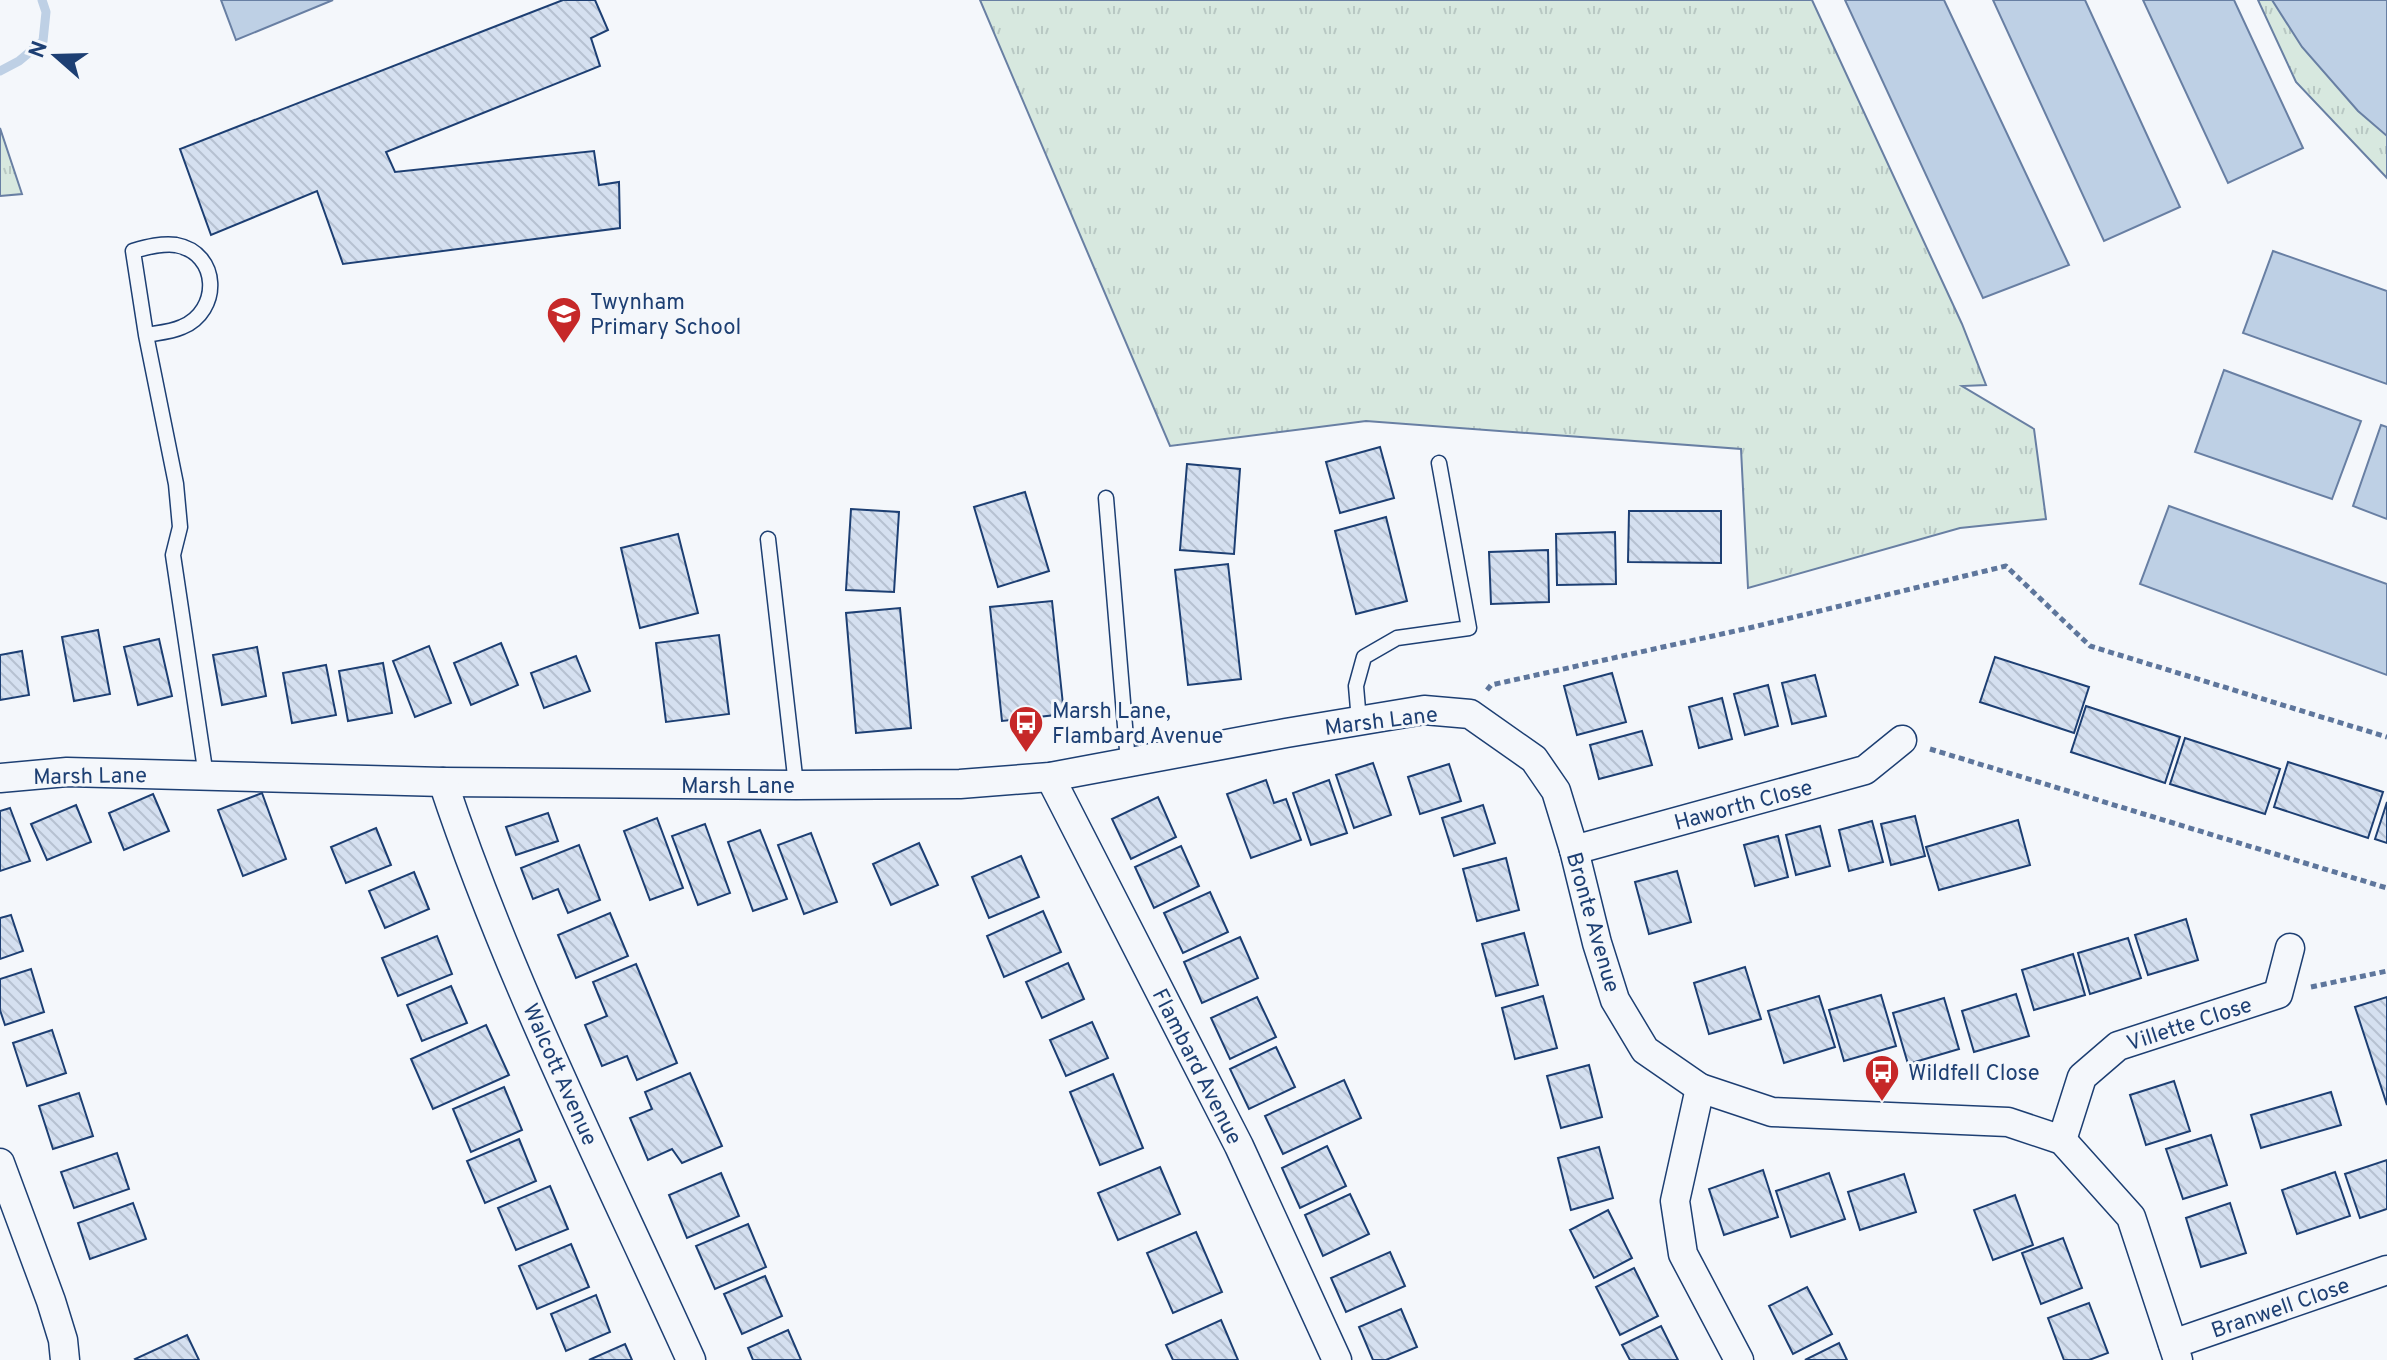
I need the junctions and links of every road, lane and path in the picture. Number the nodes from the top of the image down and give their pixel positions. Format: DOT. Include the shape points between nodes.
graph roads {
  1 [pos="146,335"];
  2 [pos="1439,463"];
  3 [pos="1106,498"];
  4 [pos="768,539"];
  5 [pos="1470,714"];
  6 [pos="1359,721"];
  7 [pos="2387,737"];
  8 [pos="1902,740"];
  9 [pos="1128,762"];
  10 [pos="206,776"];
  11 [pos="1050,777"];
  12 [pos="0,778"];
  13 [pos="443,782"];
  14 [pos="796,785"];
  15 [pos="1574,850"];
  16 [pos="2387,888"];
  17 [pos="2290,948"];
  18 [pos="2387,971"];
  19 [pos="2278,994"];
  20 [pos="1700,1088"];
  21 [pos="2062,1140"];
  22 [pos="0,1163"];
  23 [pos="2387,1270"];
  24 [pos="2176,1352"];
  25 [pos="65,1360"];
  26 [pos="691,1360"];
  27 [pos="1337,1360"];
  28 [pos="1739,1360"];
  1 -- 1 [label="lane" via="133,251 153,245 191,251 212,280 209,298 195,320 182,328"];
  1 -- 10 [label="lane" via="176,484 180,527 173,555"];
  2 -- 6 [label="lane" via="1469,628 1397,638 1364,657 1356,686"];
  3 -- 9 [label="lane"];
  4 -- 14 [label="lane"];
  5 -- 6 [label="street, Marsh Lane" via="1424,710"];
  5 -- 7 [label="path" via="1491,685 2006,566 2090,646"];
  5 -- 15 [label="street, Bronte Avenue" via="1534,759 1556,791"];
  6 -- 9 [label="street, Marsh Lane"];
  8 -- 15 [label="street, Haworth Close" via="1865,770"];
  8 -- 16 [label="path"];
  9 -- 11 [label="street, Marsh Lane"];
  10 -- 12 [label="street, Marsh Lane" via="67,772"];
  10 -- 13 [label="street, Marsh Lane"];
  11 -- 14 [label="street, Marsh Lane" via="960,784"];
  11 -- 27 [label="street, Flambard Avenue" via="1239,1146"];
  13 -- 14 [label="street, Marsh Lane"];
  13 -- 26 [label="street, Walcott Avenue" via="534,1015"];
  15 -- 20 [label="street, Bronte Avenue" via="1615,1000 1645,1050"];
  17 -- 19 [label="street, Villette Close"];
  18 -- 19 [label="path"];
  19 -- 21 [label="street, Villette Close" via="2118,1046 2082,1077"];
  20 -- 21 [label="street, Bronte Avenue" via="1772,1112 2008,1122"];
  20 -- 28 [label="street" via="1675,1201 1683,1254"];
  21 -- 24 [label="street, Bronte Avenue" via="2131,1217"];
  22 -- 25 [label="street" via="51,1301"];
  23 -- 24 [label="street, Branwell Close"];
}
